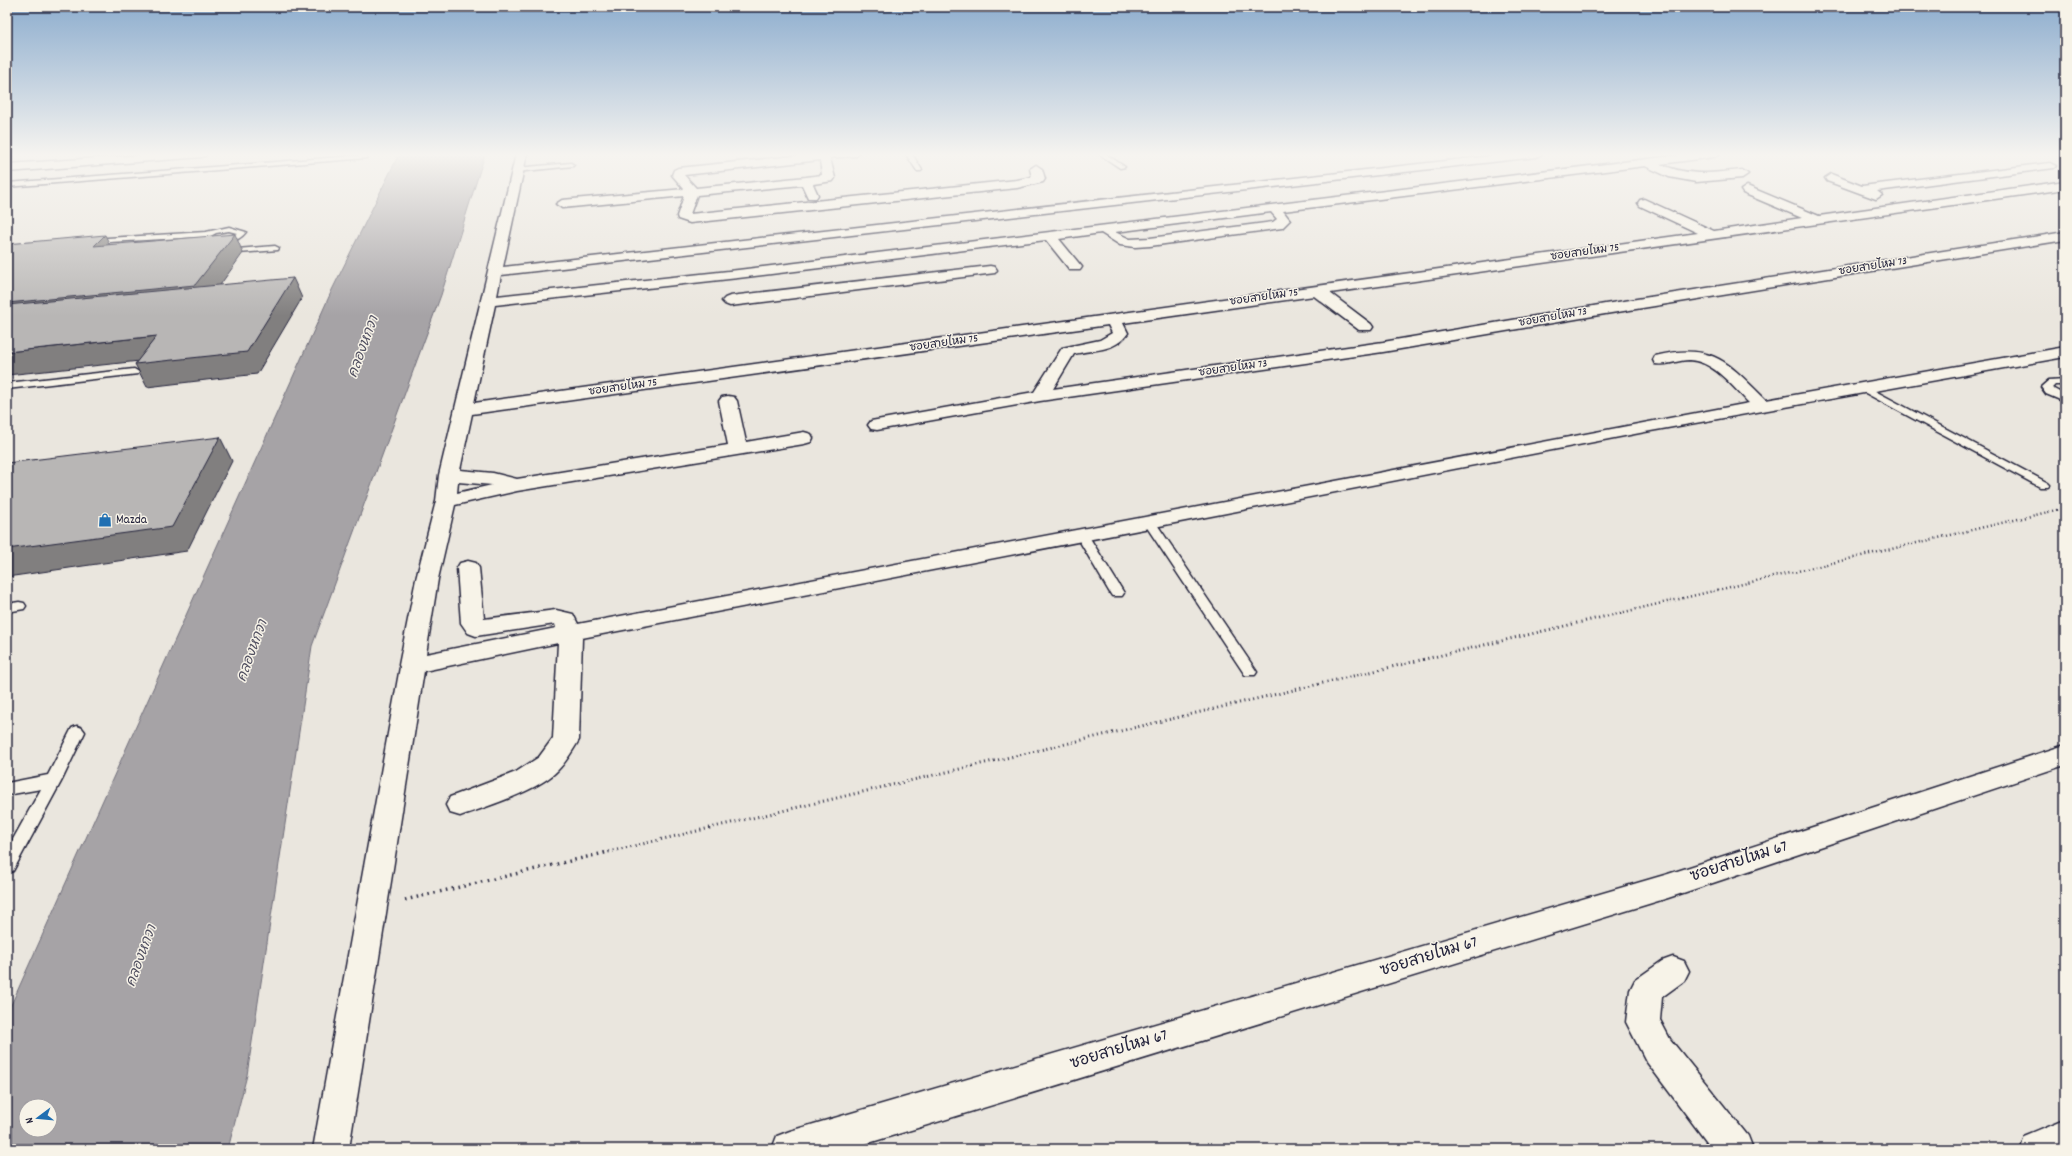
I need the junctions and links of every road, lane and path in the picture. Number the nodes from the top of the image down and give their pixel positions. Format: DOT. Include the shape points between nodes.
graph roads {
  1 [pos="508,208"];
  2 [pos="686,208"];
  3 [pos="799,208"];
  4 [pos="1060,208"];
  5 [pos="1274,208"];
  6 [pos="1656,208"];
  7 [pos="1789,208"];
  8 [pos="1898,208"];
  9 [pos="1815,219"];
  10 [pos="1103,228"];
  11 [pos="1048,235"];
  12 [pos="1713,235"];
  13 [pos="2065,236"];
  14 [pos="84,242"];
  15 [pos="134,247"];
  16 [pos="275,248"];
  17 [pos="213,254"];
  18 [pos="827,263"];
  19 [pos="1075,266"];
  20 [pos="990,270"];
  21 [pos="494,272"];
  22 [pos="837,287"];
  23 [pos="1317,291"];
  24 [pos="488,301"];
  25 [pos="730,301"];
  26 [pos="1113,319"];
  27 [pos="1365,327"];
  28 [pos="2065,352"];
  29 [pos="1661,360"];
  30 [pos="134,372"];
  31 [pos="2065,382"];
  32 [pos="7,386"];
  33 [pos="1862,387"];
  34 [pos="1040,396"];
  35 [pos="2065,399"];
  36 [pos="728,401"];
  37 [pos="1761,405"];
  38 [pos="464,410"];
  39 [pos="877,425"];
  40 [pos="804,438"];
  41 [pos="738,449"];
  42 [pos="449,475"];
  43 [pos="517,485"];
  44 [pos="2044,485"];
  45 [pos="446,501"];
  46 [pos="2065,508"];
  47 [pos="1150,523"];
  48 [pos="1082,535"];
  49 [pos="468,568"];
  50 [pos="1117,593"];
  51 [pos="570,634"];
  52 [pos="411,665"];
  53 [pos="1250,672"];
  54 [pos="77,732"];
  55 [pos="2065,755"];
  56 [pos="54,780"];
  57 [pos="7,789"];
  58 [pos="460,805"];
  59 [pos="7,866"];
  60 [pos="372,908"];
  61 [pos="1673,971"];
  62 [pos="2065,1137"];
  63 [pos="331,1149"];
  64 [pos="790,1149"];
  65 [pos="1735,1149"];
  66 [pos="2037,1149"];
  1 -- 21 [label="street"];
  2 -- 3 [label="street" via="683,216 690,219"];
  4 -- 21 [label="street"];
  5 -- 10 [label="street"];
  5 -- 10 [label="street" via="1284,220 1277,225 1130,245 1120,242"];
  6 -- 12 [label="street"];
  7 -- 9 [label="street"];
  8 -- 9 [label="street, ซอยสายไหม 75"];
  9 -- 12 [label="street, ซอยสายไหม 75"];
  10 -- 11 [label="street"];
  11 -- 18 [label="street"];
  11 -- 19 [label="street"];
  12 -- 23 [label="street, ซอยสายไหม 75"];
  13 -- 34 [label="street, ซอยสายไหม 73" via="1383,347"];
  14 -- 15 [label="lane" via="207,237"];
  16 -- 17 [label="lane"];
  18 -- 22 [label="street"];
  18 -- 24 [label="street"];
  20 -- 22 [label="street"];
  21 -- 24 [label="street"];
  22 -- 25 [label="street"];
  23 -- 26 [label="street, ซอยสายไหม 75"];
  23 -- 27 [label="street"];
  24 -- 38 [label="street"];
  26 -- 34 [label="street" via="1120,332 1117,339 1110,343 1068,351"];
  26 -- 38 [label="street, ซอยสายไหม 75"];
  28 -- 33 [label="street"];
  29 -- 37 [label="street" via="1696,356 1709,360 1720,366"];
  30 -- 32 [label="lane"];
  31 -- 35 [label="lane" via="2053,382 2046,387 2050,392"];
  33 -- 37 [label="street"];
  33 -- 44 [label="lane"];
  34 -- 39 [label="street, ซอยสายไหม 73"];
  36 -- 41 [label="street"];
  37 -- 47 [label="street"];
  38 -- 42 [label="street"];
  40 -- 41 [label="street"];
  41 -- 43 [label="street"];
  42 -- 43 [label="street" via="493,479"];
  42 -- 45 [label="street"];
  43 -- 45 [label="street"];
  45 -- 52 [label="street" via="427,580"];
  46 -- 60 [label="path"];
  47 -- 48 [label="street"];
  47 -- 53 [label="lane"];
  48 -- 50 [label="lane"];
  48 -- 51 [label="street"];
  49 -- 51 [label="street" via="473,623 476,628 556,617 565,619"];
  51 -- 52 [label="street"];
  51 -- 58 [label="street" via="566,740 548,764 526,779"];
  52 -- 60 [label="street"];
  54 -- 56 [label="lane"];
  55 -- 64 [label="street, ซอยสายไหม 67" via="1668,886"];
  56 -- 57 [label="lane"];
  56 -- 59 [label="lane"];
  60 -- 63 [label="street"];
  61 -- 65 [label="street" via="1646,990 1643,1022 1658,1050"];
  62 -- 66 [label="street"];
}
